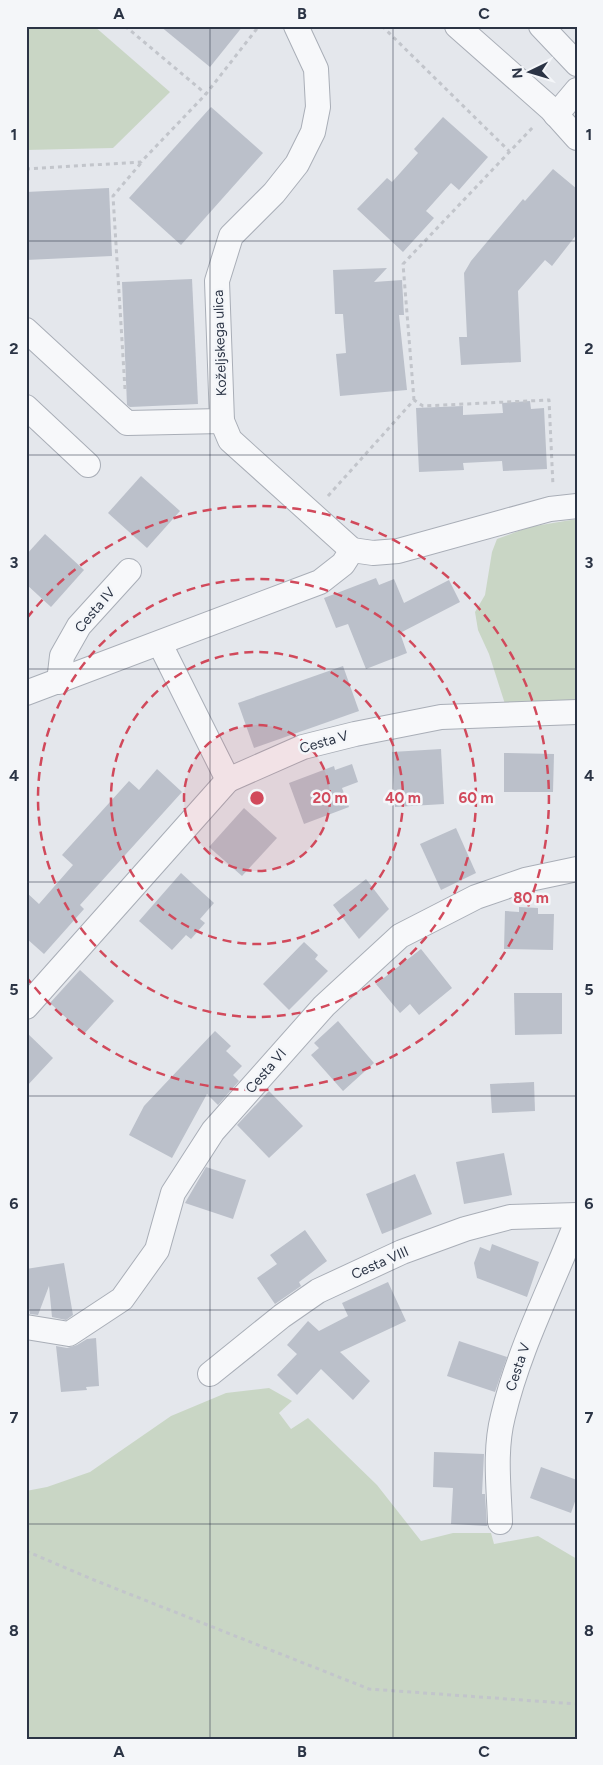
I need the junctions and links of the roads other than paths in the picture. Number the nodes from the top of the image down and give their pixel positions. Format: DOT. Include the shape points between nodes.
graph roads {
  1 [pos="296,26"];
  2 [pos="457,26"];
  3 [pos="541,26"];
  4 [pos="577,64"];
  5 [pos="577,90"];
  6 [pos="553,112"];
  7 [pos="577,138"];
  8 [pos="26,330"];
  9 [pos="26,407"];
  10 [pos="222,421"];
  11 [pos="88,464"];
  12 [pos="577,506"];
  13 [pos="352,550"];
  14 [pos="129,571"];
  15 [pos="160,644"];
  16 [pos="59,682"];
  17 [pos="26,693"];
  18 [pos="577,712"];
  19 [pos="228,780"];
  20 [pos="577,869"];
  21 [pos="26,1007"];
  22 [pos="577,1215"];
  23 [pos="577,1221"];
  24 [pos="26,1327"];
  25 [pos="210,1374"];
  26 [pos="500,1522"];
  1 -- 10 [label="street, Koželjskega ulica" via="316,68 318,107 313,132 297,164 274,193 231,236 228,245 217,281"];
  2 -- 6 [label="street"];
  3 -- 4 [label="street"];
  5 -- 6 [label="street"];
  6 -- 7 [label="street"];
  8 -- 10 [label="street" via="127,423"];
  9 -- 11 [label="street"];
  10 -- 13 [label="street, Koželjskega ulica" via="230,440"];
  12 -- 13 [label="street" via="550,509 398,551 373,553"];
  13 -- 15 [label="street" via="342,564 320,582"];
  14 -- 16 [label="street, Cesta IV" via="79,626 62,656"];
  15 -- 16 [label="street"];
  15 -- 19 [label="street"];
  16 -- 17 [label="street"];
  18 -- 19 [label="street, Cesta V" via="441,717 397,725 303,747"];
  19 -- 21 [label="street"];
  20 -- 24 [label="street, Cesta VI" via="525,880 476,897 400,936 324,1006 214,1130 173,1193 157,1250 122,1299 69,1334"];
  22 -- 25 [label="street, Cesta VIII" via="510,1217 465,1228 402,1252 318,1291"];
  23 -- 26 [label="street, Cesta V" via="524,1345 502,1417 498,1452"];
}
